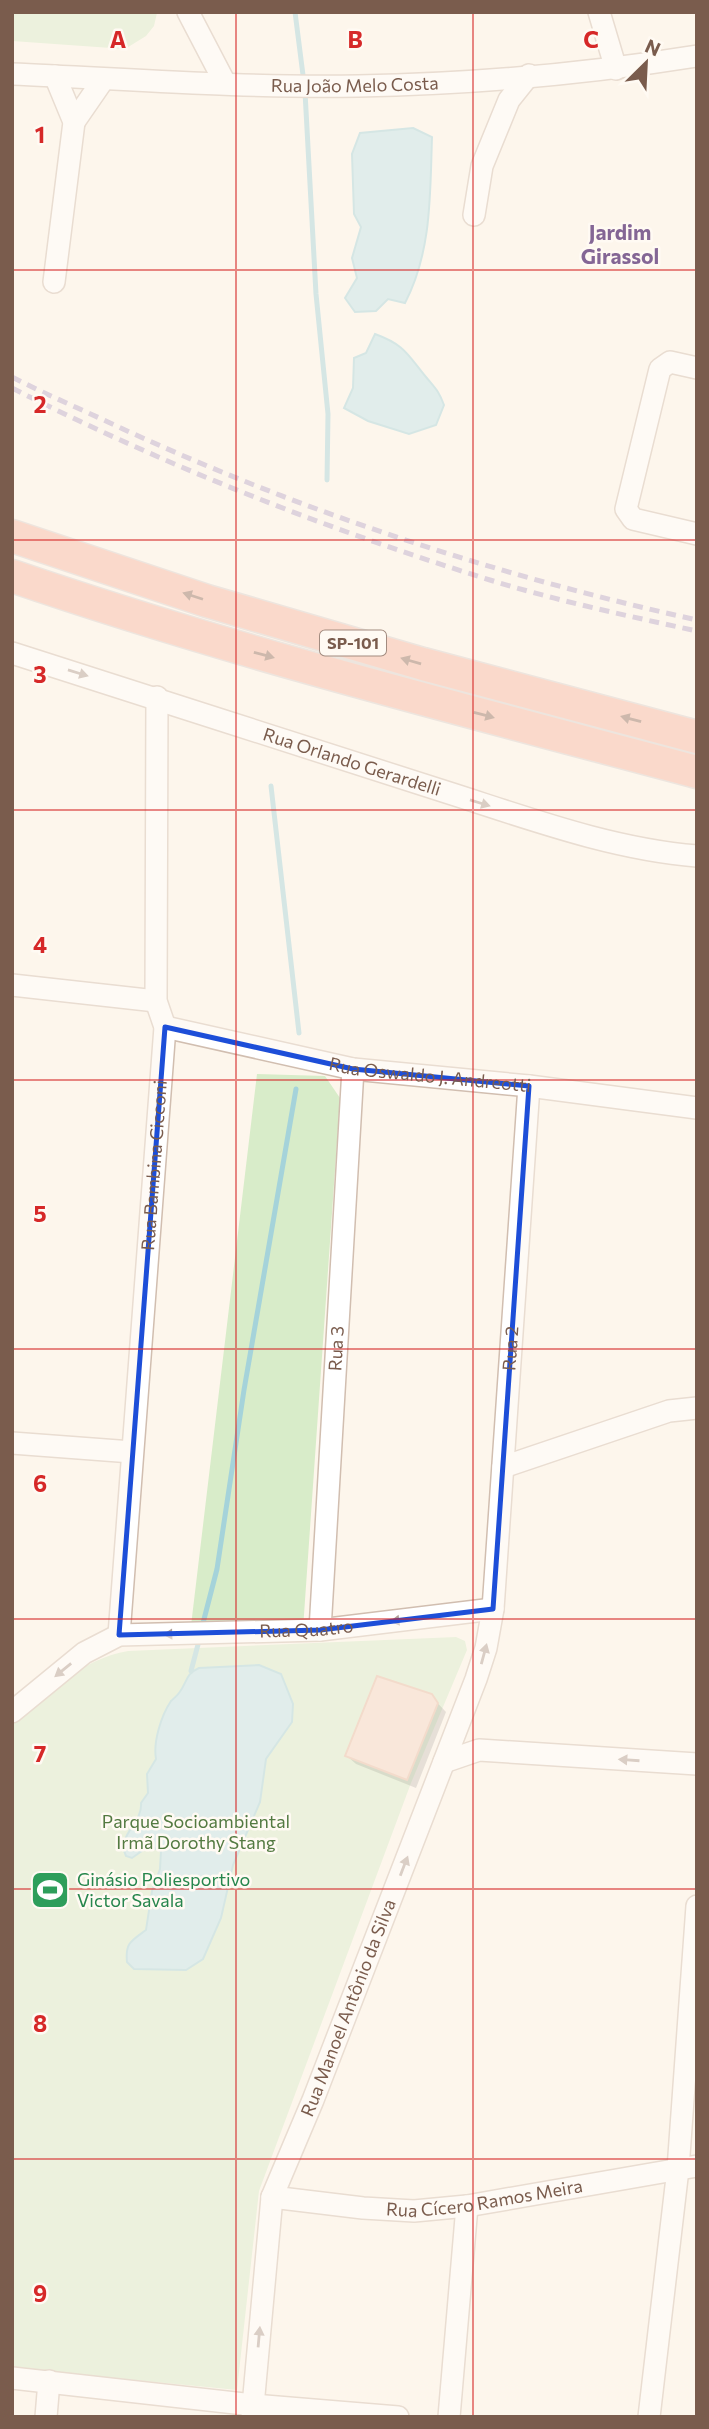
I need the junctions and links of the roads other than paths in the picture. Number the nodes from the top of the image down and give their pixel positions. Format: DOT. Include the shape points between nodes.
graph roads {
  1 [pos="188,12"];
  2 [pos="599,12"];
  3 [pos="697,56"];
  4 [pos="616,69"];
  5 [pos="12,74"];
  6 [pos="529,75"];
  7 [pos="55,76"];
  8 [pos="103,80"];
  9 [pos="225,83"];
  10 [pos="74,122"];
  11 [pos="474,215"];
  12 [pos="54,282"];
  13 [pos="697,369"];
  14 [pos="697,534"];
  15 [pos="12,536"];
  16 [pos="12,576"];
  17 [pos="12,653"];
  18 [pos="157,697"];
  19 [pos="697,737"];
  20 [pos="697,772"];
  21 [pos="697,856"];
  22 [pos="12,985"];
  23 [pos="156,1001"];
  24 [pos="165,1027"];
  25 [pos="353,1069"];
  26 [pos="529,1086"];
  27 [pos="697,1108"];
  28 [pos="697,1408"];
  29 [pos="12,1443"];
  30 [pos="132,1452"];
  31 [pos="503,1467"];
  32 [pos="493,1609"];
  33 [pos="320,1630"];
  34 [pos="119,1635"];
  35 [pos="12,1712"];
  36 [pos="444,1762"];
  37 [pos="697,1764"];
  38 [pos="697,1906"];
  39 [pos="687,2168"];
  40 [pos="272,2197"];
  41 [pos="467,2206"];
  42 [pos="12,2378"];
  43 [pos="49,2381"];
  44 [pos="252,2411"];
  45 [pos="46,2417"];
  46 [pos="398,2417"];
  47 [pos="449,2417"];
  48 [pos="649,2417"];
  1 -- 9 [label="street"];
  2 -- 4 [label="street"];
  3 -- 4 [label="street, Rua João Melo Costa"];
  4 -- 6 [label="street, Rua João Melo Costa"];
  5 -- 7 [label="street, Rua João Melo Costa"];
  6 -- 9 [label="street, Rua João Melo Costa" via="357,86"];
  6 -- 11 [label="street" via="509,100 482,166"];
  7 -- 8 [label="street, Rua João Melo Costa"];
  7 -- 10 [label="street"];
  8 -- 9 [label="street, Rua João Melo Costa"];
  8 -- 10 [label="street"];
  10 -- 12 [label="street"];
  13 -- 14 [label="street" via="670,362 660,369 626,509 633,519"];
  19 -- 15 [label="highway, SP-101, one-way" via="207,601"];
  16 -- 20 [label="highway, SP-101, one-way" via="241,649"];
  17 -- 18 [label="street, Rua Orlando Gerardelli, one-way"];
  18 -- 21 [label="street, Rua Orlando Gerardelli, one-way" via="271,738 582,835"];
  18 -- 23 [label="street, Rua Bambina Cicconi"];
  22 -- 23 [label="street"];
  23 -- 24 [label="street, Rua Bambina Cicconi"];
  24 -- 25 [label="street, Rua Oswaldo J. Andreotti"];
  24 -- 30 [label="street, Rua Bambina Cicconi"];
  25 -- 26 [label="street, Rua Oswaldo J. Andreotti"];
  25 -- 33 [label="street, Rua 3"];
  26 -- 27 [label="street, Rua Oswaldo J. Andreotti"];
  26 -- 31 [label="street, Rua 2"];
  28 -- 31 [label="street" via="669,1411"];
  29 -- 30 [label="street"];
  30 -- 34 [label="street, Rua Bambina Cicconi"];
  31 -- 32 [label="street, Rua 2"];
  32 -- 33 [label="street, Rua Quatro, one-way"];
  36 -- 32 [label="street, Rua Manoel Antônio da Silva, one-way" via="477,1679"];
  33 -- 34 [label="street, Rua Quatro, one-way"];
  34 -- 35 [label="street, one-way" via="84,1653"];
  37 -- 36 [label="street, one-way" via="479,1750"];
  40 -- 36 [label="street, Rua Manoel Antônio da Silva, one-way"];
  38 -- 39 [label="street"];
  39 -- 41 [label="street, Rua Cícero Ramos Meira"];
  39 -- 48 [label="street"];
  40 -- 41 [label="street, Rua Cícero Ramos Meira" via="414,2211"];
  44 -- 40 [label="street, Rua Manoel Antônio da Silva, one-way"];
  41 -- 47 [label="street"];
  42 -- 43 [label="street"];
  43 -- 44 [label="street"];
  43 -- 45 [label="street"];
  44 -- 46 [label="street"];
}
